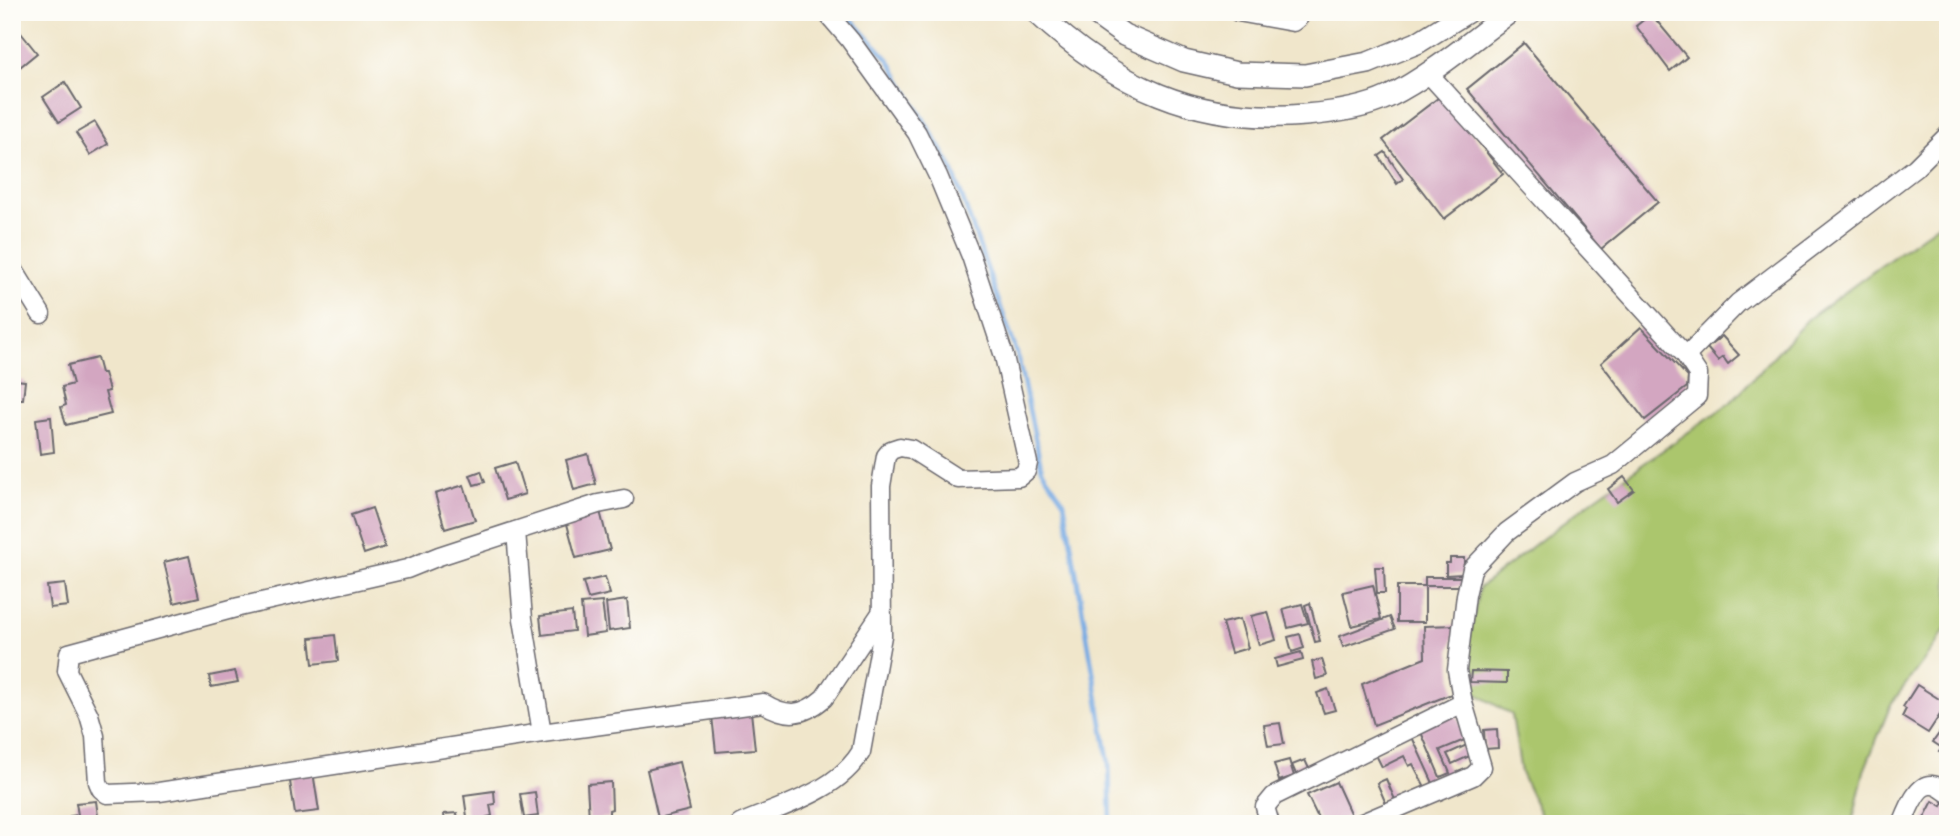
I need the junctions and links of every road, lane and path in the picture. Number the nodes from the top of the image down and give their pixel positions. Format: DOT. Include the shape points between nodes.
graph roads {
  1 [pos="826,12"];
  2 [pos="1036,12"];
  3 [pos="1092,12"];
  4 [pos="1238,12"];
  5 [pos="1301,12"];
  6 [pos="1467,12"];
  7 [pos="1510,12"];
  8 [pos="1428,73"];
  9 [pos="1948,135"];
  10 [pos="12,268"];
  11 [pos="41,314"];
  12 [pos="1686,356"];
  13 [pos="624,499"];
  14 [pos="516,531"];
  15 [pos="881,613"];
  16 [pos="1464,703"];
  17 [pos="541,733"];
  18 [pos="1948,793"];
  19 [pos="1384,819"];
  20 [pos="740,824"];
  21 [pos="1270,824"];
  22 [pos="1360,824"];
  23 [pos="1902,824"];
  1 -- 15 [label="street" via="917,133 938,176 1004,356 1028,463 1019,477 958,479 911,449 891,450 881,486"];
  2 -- 8 [label="main road" via="1096,63 1149,92 1214,112 1275,118 1331,113 1385,98"];
  3 -- 6 [label="main road" via="1124,35 1184,61 1237,73 1305,75 1368,63 1417,43"];
  4 -- 5 [label="street" via="1293,22"];
  7 -- 8 [label="main road"];
  8 -- 12 [label="street"];
  9 -- 12 [label="street" via="1915,168 1738,303"];
  10 -- 11 [label="street"];
  12 -- 16 [label="street" via="1698,374 1697,396 1613,465 1575,482 1507,532 1472,569 1457,670"];
  13 -- 14 [label="street"];
  14 -- 17 [label="street" via="523,619"];
  14 -- 17 [label="street" via="407,569 76,649 69,653 67,671 89,715 98,782 107,794 159,792"];
  15 -- 17 [label="street" via="824,698 799,712 779,713 763,703"];
  15 -- 20 [label="street" via="861,752 852,766 812,793"];
  16 -- 19 [label="street" via="1482,767 1479,772"];
  16 -- 21 [label="street" via="1274,796 1265,807"];
  18 -- 23 [label="street" via="1935,785 1922,788"];
  19 -- 22 [label="street"];
}
